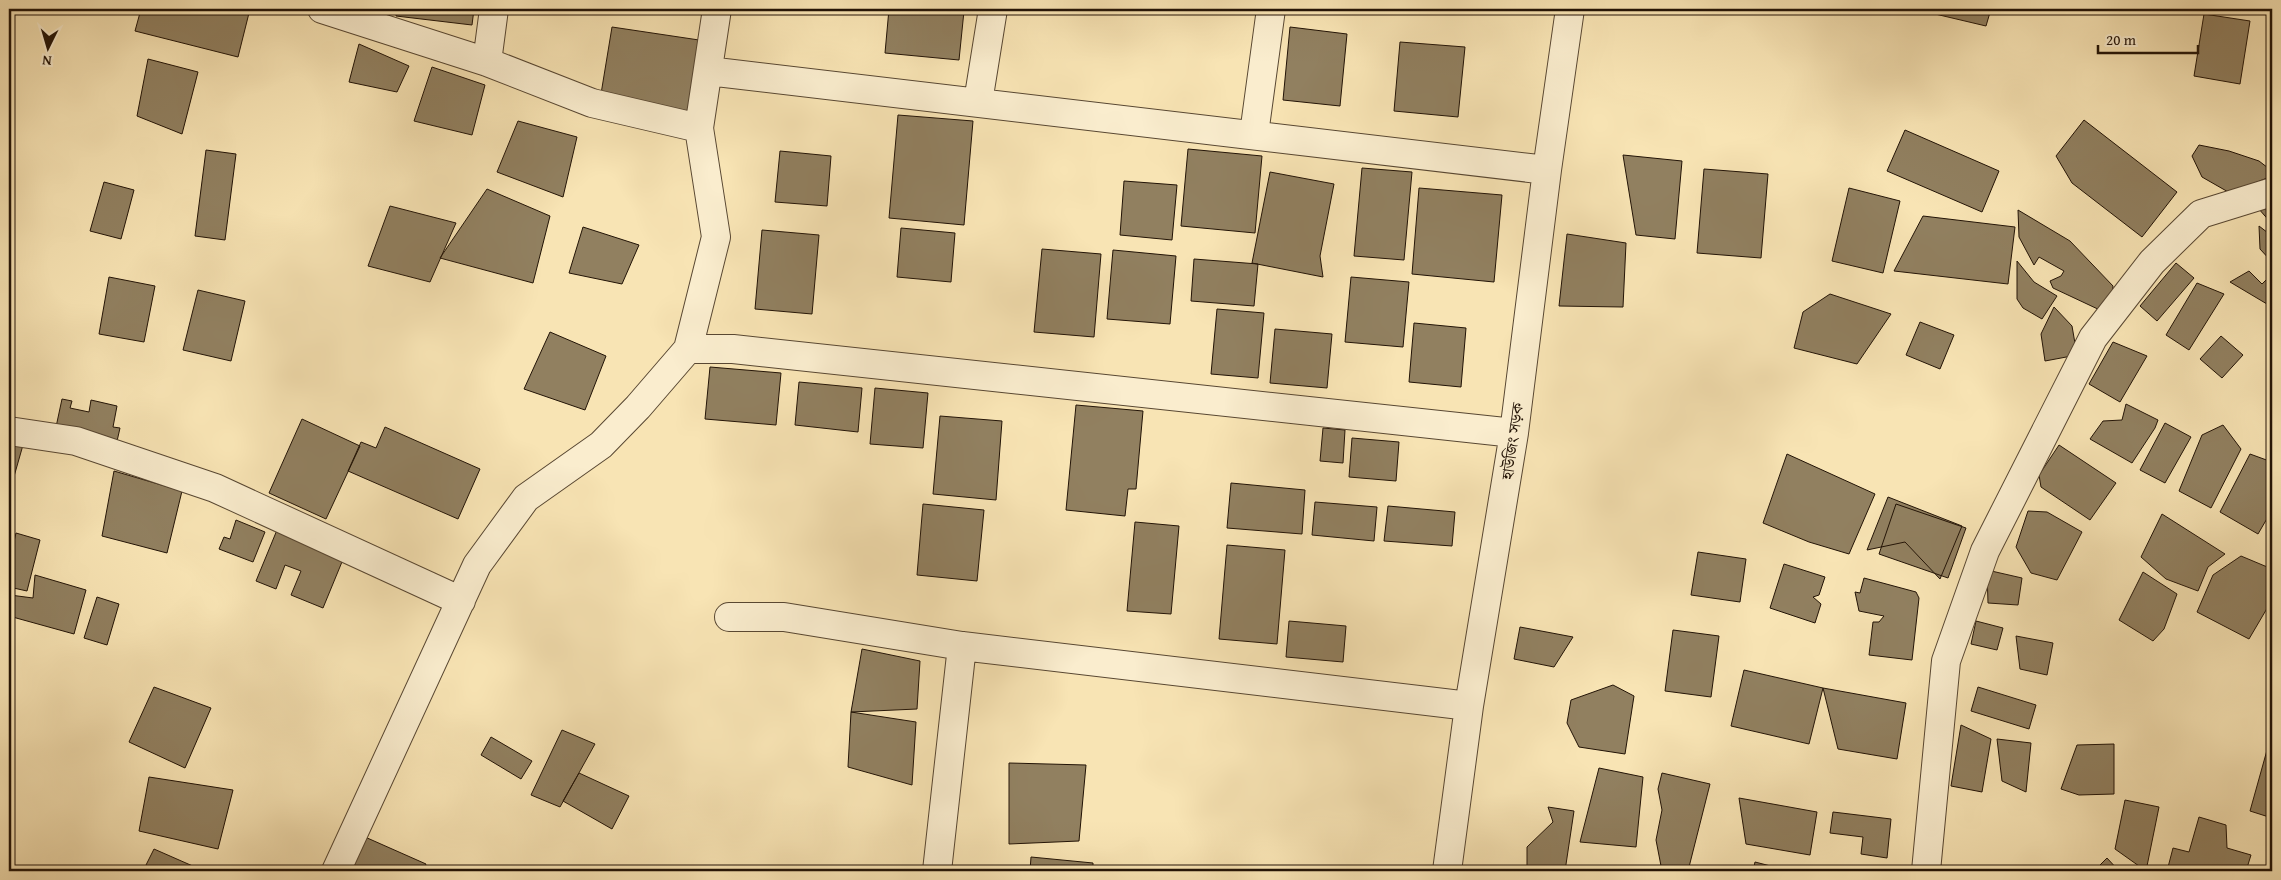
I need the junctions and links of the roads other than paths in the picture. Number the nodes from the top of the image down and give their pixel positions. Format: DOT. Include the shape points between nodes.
graph roads {
  1 [pos="322,9"];
  2 [pos="494,9"];
  3 [pos="717,9"];
  4 [pos="993,9"];
  5 [pos="1270,9"];
  6 [pos="1570,9"];
  7 [pos="487,62"];
  8 [pos="708,71"];
  9 [pos="978,102"];
  10 [pos="699,128"];
  11 [pos="1254,134"];
  12 [pos="1547,170"];
  13 [pos="2272,192"];
  14 [pos="688,349"];
  15 [pos="9,430"];
  16 [pos="1514,433"];
  17 [pos="461,601"];
  18 [pos="728,618"];
  19 [pos="962,646"];
  20 [pos="1470,706"];
  21 [pos="336,871"];
  22 [pos="937,871"];
  23 [pos="1448,871"];
  24 [pos="1926,871"];
  1 -- 7 [label="street"];
  2 -- 7 [label="street"];
  3 -- 8 [label="street"];
  4 -- 9 [label="street"];
  5 -- 11 [label="street"];
  6 -- 12 [label="street, হাউজিং সড়ক"];
  7 -- 10 [label="street" via="592,103"];
  8 -- 9 [label="street"];
  8 -- 10 [label="street"];
  9 -- 11 [label="street"];
  10 -- 14 [label="street" via="716,237"];
  11 -- 12 [label="street"];
  12 -- 16 [label="street, হাউজিং সড়ক"];
  13 -- 24 [label="street" via="2201,214 2152,262 2093,338 1985,551 1946,661"];
  14 -- 16 [label="street" via="742,350"];
  14 -- 17 [label="street" via="601,445 526,498 478,565"];
  15 -- 17 [label="street" via="76,441 215,488"];
  16 -- 20 [label="street, হাউজিং সড়ক"];
  17 -- 21 [label="street"];
  18 -- 19 [label="street" via="784,617"];
  19 -- 20 [label="street"];
  19 -- 22 [label="street"];
  20 -- 23 [label="street, হাউজিং সড়ক"];
}
